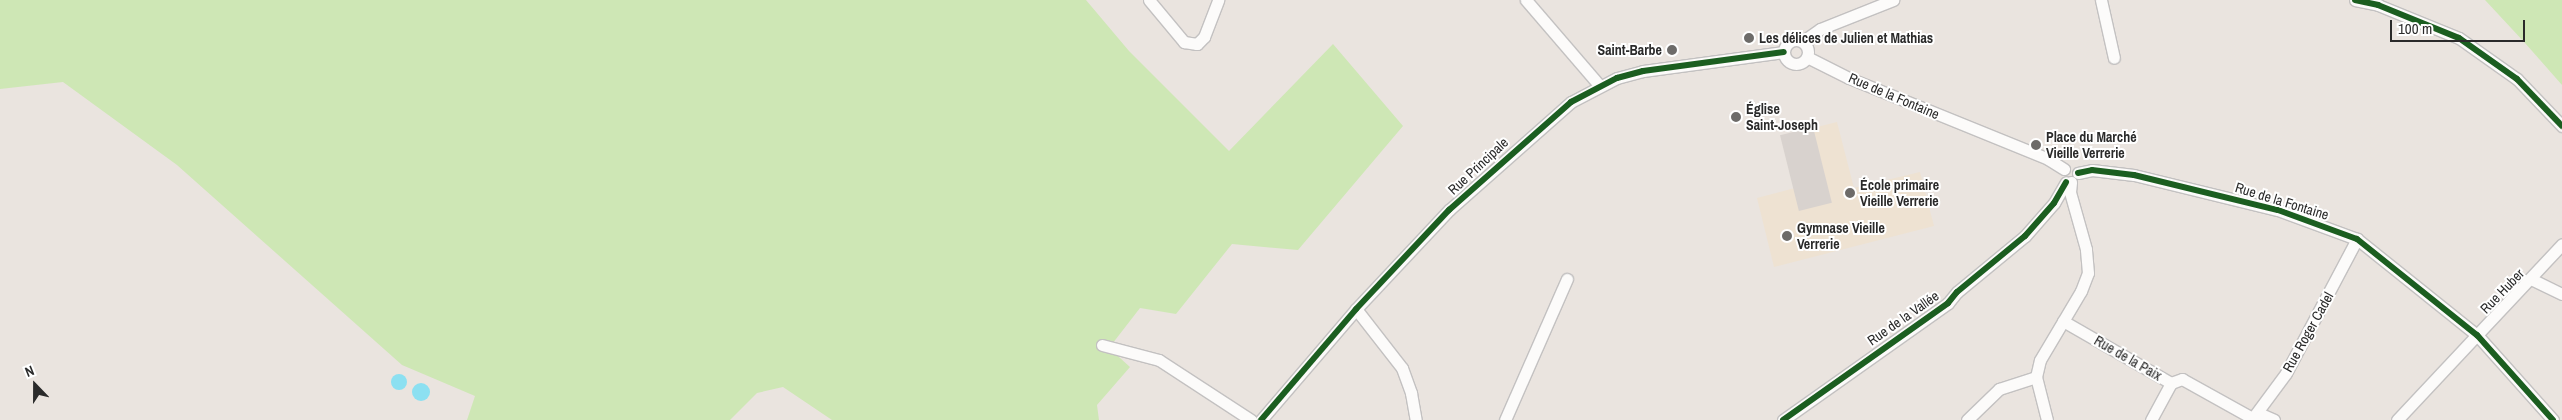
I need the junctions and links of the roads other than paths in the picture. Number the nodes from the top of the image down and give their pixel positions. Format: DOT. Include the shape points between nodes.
graph roads {
  1 [pos="1149,0"];
  2 [pos="1218,0"];
  3 [pos="1526,0"];
  4 [pos="1894,0"];
  5 [pos="2101,0"];
  6 [pos="2355,0"];
  7 [pos="1803,41"];
  8 [pos="1784,52"];
  9 [pos="1807,57"];
  10 [pos="2114,58"];
  11 [pos="1600,86"];
  12 [pos="2562,126"];
  13 [pos="2072,179"];
  14 [pos="2357,239"];
  15 [pos="2562,244"];
  16 [pos="1568,279"];
  17 [pos="2531,279"];
  18 [pos="2562,294"];
  19 [pos="1356,309"];
  20 [pos="2063,321"];
  21 [pos="2477,335"];
  22 [pos="1102,345"];
  23 [pos="2036,377"];
  24 [pos="2171,383"];
  25 [pos="2252,419"];
  26 [pos="1251,420"];
  27 [pos="1261,420"];
  28 [pos="1416,420"];
  29 [pos="1505,420"];
  30 [pos="1783,420"];
  31 [pos="1967,420"];
  32 [pos="2047,420"];
  33 [pos="2151,420"];
  34 [pos="2274,420"];
  35 [pos="2397,420"];
  36 [pos="2553,420"];
  1 -- 2 [label="street" via="1184,42 1197,44 1204,36"];
  3 -- 11 [label="street"];
  4 -- 7 [label="street" via="1820,29"];
  5 -- 10 [label="street"];
  6 -- 12 [label="street" via="2426,23 2467,43 2517,79"];
  7 -- 8 [label="street" via="1790,41"];
  7 -- 9 [label="street" via="1808,48"];
  8 -- 9 [label="street" via="1794,64 1803,62"];
  8 -- 11 [label="street, Rue Principale" via="1643,71"];
  9 -- 13 [label="street, Rue de la Fontaine" via="1848,78 2048,159 2064,169 2074,167"];
  11 -- 19 [label="street, Rue Principale" via="1571,102 1506,156"];
  13 -- 14 [label="street, Rue de la Fontaine" via="2092,170 2134,175 2278,210"];
  13 -- 20 [label="street" via="2070,192 2086,248 2088,272 2081,292"];
  13 -- 30 [label="street, Rue de la Vallée" via="2025,236 1956,292 1948,303"];
  14 -- 21 [label="street, Rue de la Fontaine"];
  14 -- 25 [label="street, Rue Roger Cadel" via="2286,373"];
  15 -- 17 [label="street, Rue Huber"];
  16 -- 29 [label="street"];
  17 -- 18 [label="street"];
  17 -- 21 [label="street, Rue Huber"];
  19 -- 27 [label="street, Rue Principale"];
  19 -- 28 [label="street" via="1402,368 1412,393"];
  20 -- 23 [label="street" via="2040,360"];
  20 -- 24 [label="street, Rue de la Paix"];
  21 -- 35 [label="street, Rue Huber"];
  21 -- 36 [label="street, Rue de la Fontaine"];
  22 -- 26 [label="street" via="1159,360 1233,405"];
  23 -- 31 [label="street" via="1999,389"];
  23 -- 32 [label="street"];
  24 -- 25 [label="street, Rue de la Paix" via="2182,379"];
  24 -- 33 [label="street"];
  25 -- 34 [label="street, Rue de la Paix" via="2263,415"];
}
